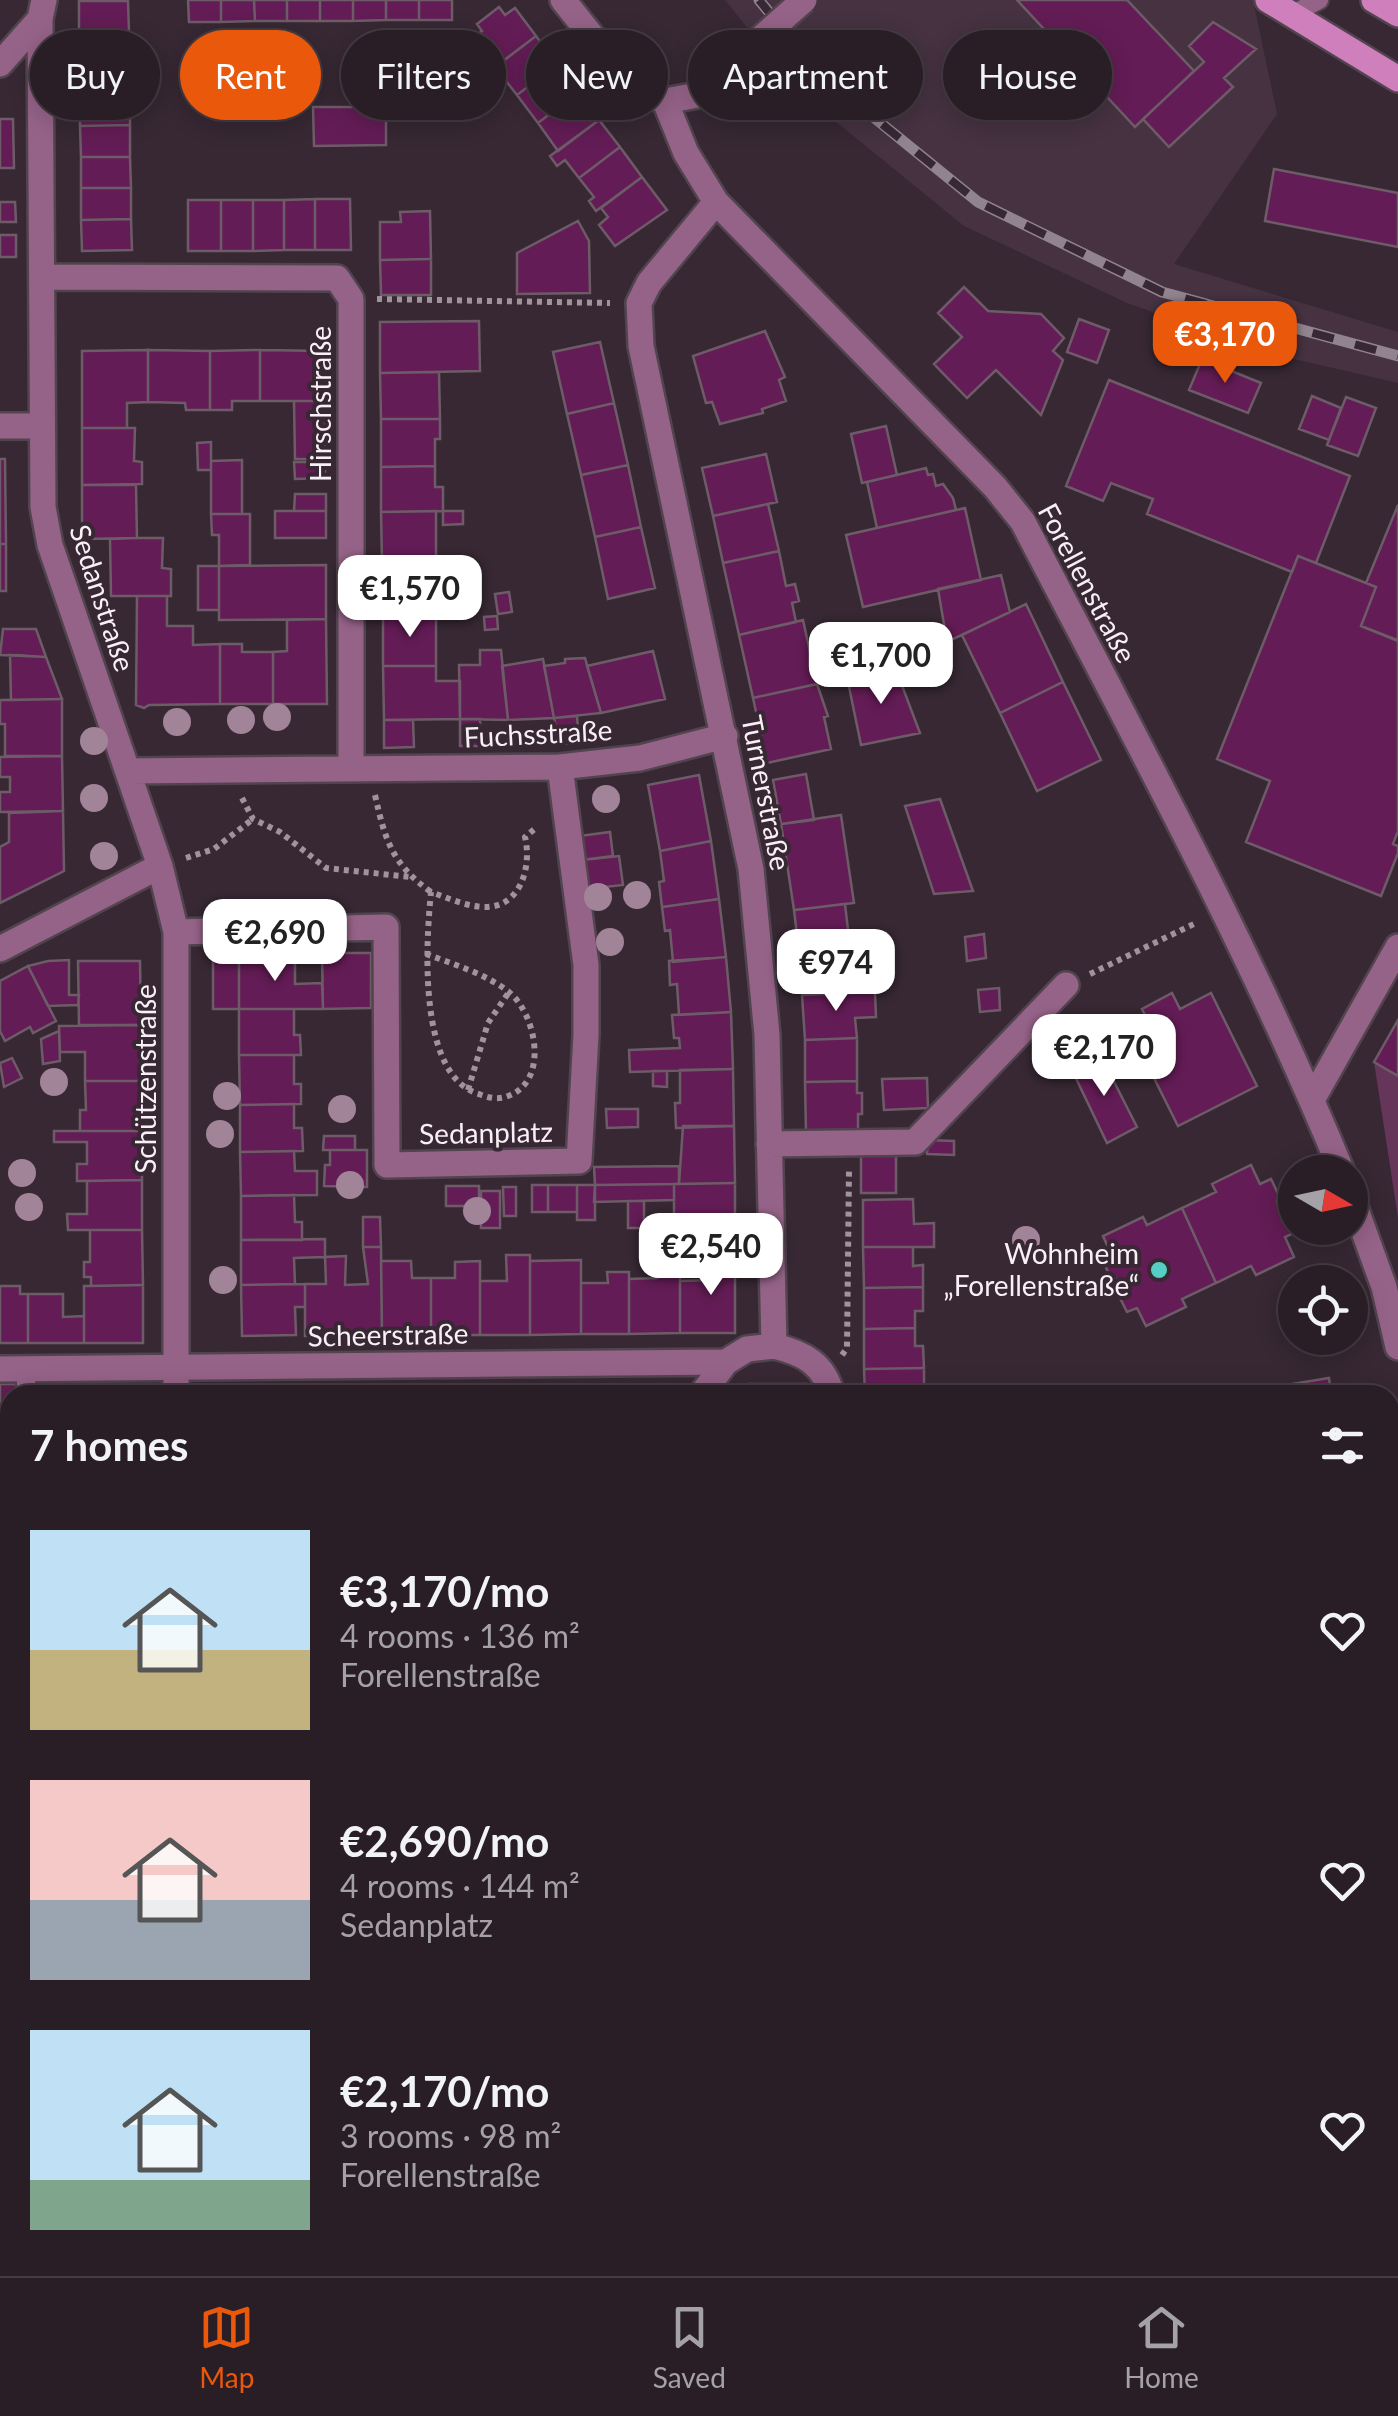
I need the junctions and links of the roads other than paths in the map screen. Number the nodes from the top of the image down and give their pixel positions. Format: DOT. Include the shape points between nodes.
graph roads {
  1 [pos="563,0"];
  2 [pos="804,0"];
  3 [pos="1268,0"];
  4 [pos="1319,0"];
  5 [pos="1374,0"];
  6 [pos="42,10"];
  7 [pos="1398,14"];
  8 [pos="1292,15"];
  9 [pos="587,30"];
  10 [pos="0,64"];
  11 [pos="1398,79"];
  12 [pos="668,101"];
  13 [pos="668,106"];
  14 [pos="716,202"];
  15 [pos="43,277"];
  16 [pos="0,426"];
  17 [pos="42,426"];
  18 [pos="725,736"];
  19 [pos="560,767"];
  20 [pos="362,769"];
  21 [pos="128,771"];
  22 [pos="160,866"];
  23 [pos="176,932"];
  24 [pos="1398,947"];
  25 [pos="0,949"];
  26 [pos="1066,985"];
  27 [pos="1312,1100"];
  28 [pos="769,1144"];
  29 [pos="1335,1155"];
  30 [pos="1368,1243"];
  31 [pos="774,1346"];
  32 [pos="1398,1347"];
  33 [pos="726,1362"];
  34 [pos="176,1367"];
  35 [pos="13,1369"];
  36 [pos="176,1385"];
  37 [pos="709,1385"];
  38 [pos="829,1385"];
  1 -- 9 [label="street"];
  2 -- 12 [label="street, bridge" via="698,95"];
  3 -- 8 [label="main road"];
  4 -- 8 [label="lane"];
  5 -- 7 [label="main road"];
  6 -- 10 [label="street"];
  6 -- 15 [label="street, Sedanstraße"];
  8 -- 11 [label="main road"];
  13 -- 14 [label="street, Forellenstraße"];
  14 -- 18 [label="street, Turnerstraße" via="639,303 642,346"];
  14 -- 27 [label="street, Forellenstraße" via="1023,522 1224,910"];
  15 -- 17 [label="street, Sedanstraße"];
  15 -- 20 [label="street, Hirschstraße" via="337,278 351,299"];
  16 -- 17 [label="street"];
  17 -- 21 [label="street, Sedanstraße" via="50,545"];
  18 -- 19 [label="street, Fuchsstraße" via="640,758"];
  18 -- 28 [label="street, Turnerstraße" via="758,916"];
  19 -- 20 [label="street, Fuchsstraße"];
  19 -- 23 [label="street, Sedanplatz" via="586,965 579,1161 387,1165 386,928"];
  20 -- 21 [label="street"];
  21 -- 22 [label="street, Schützenstraße"];
  22 -- 23 [label="street, Schützenstraße"];
  22 -- 25 [label="street"];
  23 -- 34 [label="street, Schützenstraße"];
  24 -- 27 [label="street"];
  26 -- 28 [label="street" via="915,1142"];
  27 -- 29 [label="street, Forellenstraße"];
  28 -- 31 [label="street, Turnerstraße"];
  30 -- 32 [label="street"];
  31 -- 33 [label="street, Scheerstraße" via="747,1349"];
  31 -- 38 [label="street" via="803,1353"];
  33 -- 34 [label="street, Scheerstraße"];
  33 -- 37 [label="street"];
  34 -- 35 [label="street, Scheerstraße"];
  34 -- 36 [label="street, Schützenstraße"];
}
